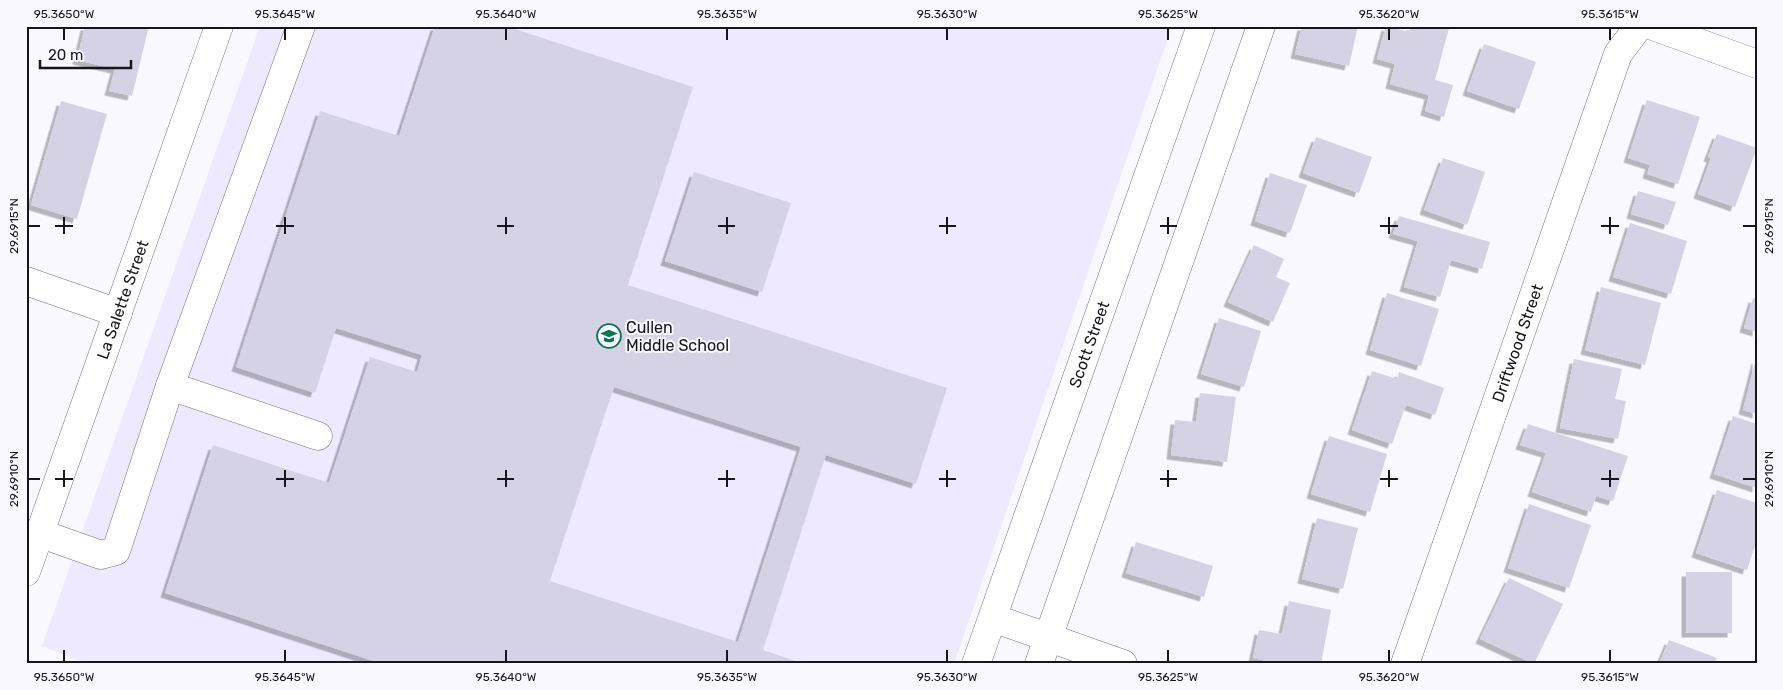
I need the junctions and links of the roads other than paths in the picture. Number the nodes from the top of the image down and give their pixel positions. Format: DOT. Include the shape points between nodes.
graph roads {
  1 [pos="219,26"];
  2 [pos="301,26"];
  3 [pos="1201,26"];
  4 [pos="1261,26"];
  5 [pos="1638,26"];
  6 [pos="1652,26"];
  7 [pos="1757,64"];
  8 [pos="26,281"];
  9 [pos="118,313"];
  10 [pos="170,386"];
  11 [pos="318,436"];
  12 [pos="39,533"];
  13 [pos="26,572"];
  14 [pos="992,618"];
  15 [pos="1049,636"];
  16 [pos="976,664"];
  17 [pos="1039,664"];
  18 [pos="1123,664"];
  19 [pos="1405,664"];
  1 -- 9 [label="street, La Salette Street"];
  2 -- 10 [label="street"];
  3 -- 14 [label="street, Scott Street"];
  4 -- 15 [label="street"];
  5 -- 19 [label="street, Driftwood Street" via="1618,54"];
  6 -- 7 [label="street"];
  8 -- 9 [label="street"];
  9 -- 12 [label="street, La Salette Street"];
  10 -- 11 [label="street"];
  10 -- 12 [label="street" via="116,551 101,555"];
  12 -- 13 [label="street, La Salette Street"];
  14 -- 15 [label="street"];
  14 -- 16 [label="street, Scott Street"];
  15 -- 17 [label="street"];
  15 -- 18 [label="street"];
}
